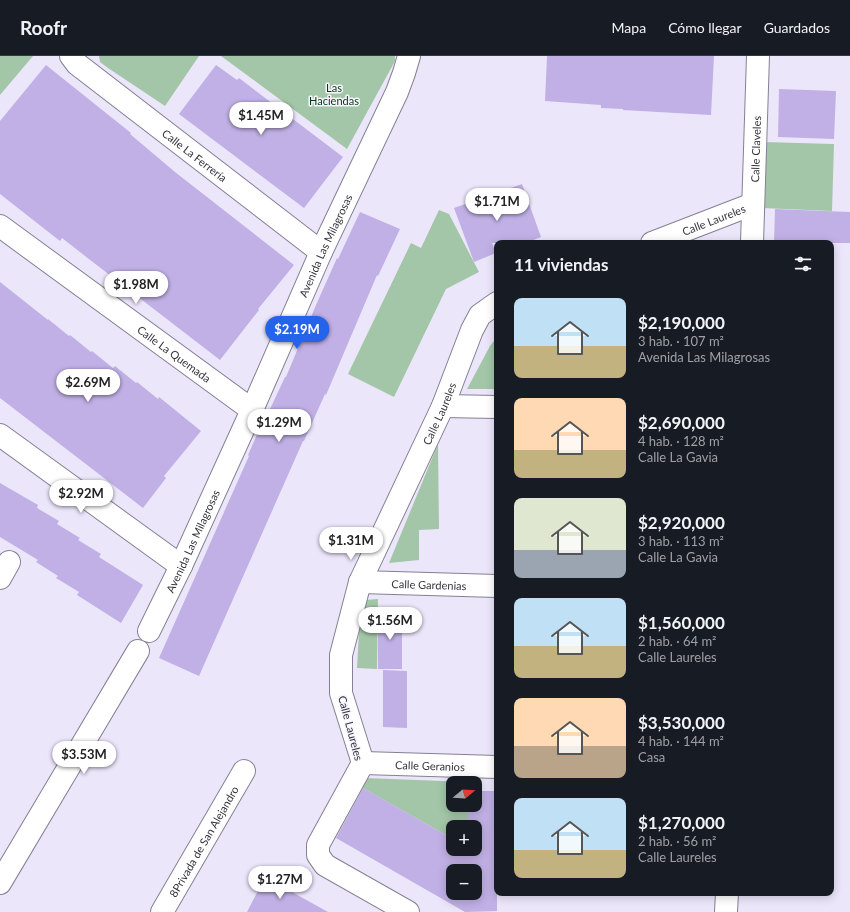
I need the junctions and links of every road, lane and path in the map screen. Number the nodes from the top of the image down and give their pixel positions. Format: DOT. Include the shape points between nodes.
graph roads {
  1 [pos="71,56"];
  2 [pos="409,56"];
  3 [pos="758,56"];
  4 [pos="753,204"];
  5 [pos="0,226"];
  6 [pos="660,240"];
  7 [pos="752,240"];
  8 [pos="321,252"];
  9 [pos="494,305"];
  10 [pos="443,406"];
  11 [pos="494,408"];
  12 [pos="252,410"];
  13 [pos="0,435"];
  14 [pos="181,566"];
  15 [pos="360,582"];
  16 [pos="494,586"];
  17 [pos="149,631"];
  18 [pos="138,650"];
  19 [pos="363,763"];
  20 [pos="494,767"];
  21 [pos="244,771"];
  22 [pos="0,883"];
  23 [pos="727,896"];
  24 [pos="162,912"];
  25 [pos="408,912"];
  26 [pos="726,912"];
  1 -- 8 [label="street, Calle La Ferrería" via="77,64"];
  2 -- 8 [label="street, Avenida Las Milagrosas" via="397,92"];
  3 -- 4 [label="street, Calle Claveles"];
  4 -- 6 [label="street, Calle Laureles"];
  4 -- 7 [label="street, Calle Claveles"];
  5 -- 12 [label="street, Calle La Quemada"];
  8 -- 12 [label="street, Avenida Las Milagrosas"];
  9 -- 10 [label="street, Calle Laureles" via="480,314"];
  10 -- 11 [label="street"];
  10 -- 15 [label="street, Calle Laureles"];
  12 -- 14 [label="street, Avenida Las Milagrosas"];
  13 -- 14 [label="street"];
  14 -- 17 [label="street, Avenida Las Milagrosas"];
  15 -- 16 [label="street, Calle Gardenias"];
  15 -- 19 [label="street, Calle Laureles" via="341,655 341,693"];
  18 -- 22 [label="street"];
  19 -- 20 [label="street, Calle Geranios"];
  19 -- 25 [label="street, Calle Laureles" via="318,844 318,855 325,865"];
  21 -- 24 [label="street, 8Privada de San Alejandro"];
  23 -- 26 [label="street"];
}
